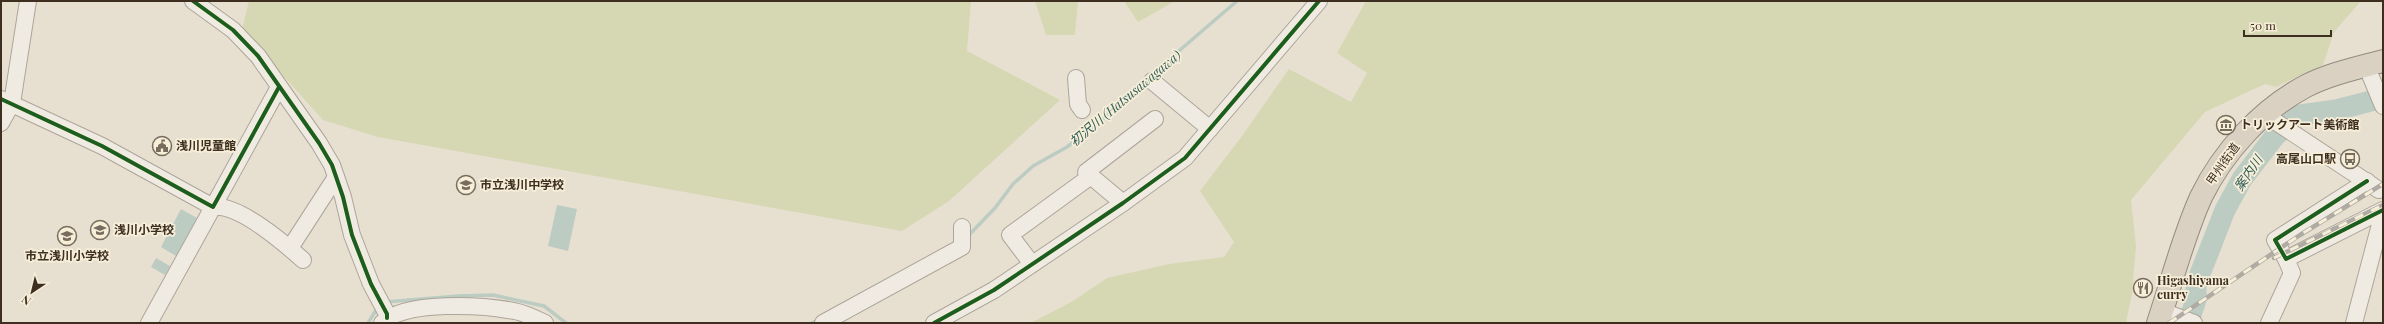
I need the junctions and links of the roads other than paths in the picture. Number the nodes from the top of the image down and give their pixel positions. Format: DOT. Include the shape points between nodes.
graph roads {
  1 [pos="28,1"];
  2 [pos="193,1"];
  3 [pos="1319,1"];
  4 [pos="2375,63"];
  5 [pos="1076,78"];
  6 [pos="1152,81"];
  7 [pos="279,87"];
  8 [pos="2379,99"];
  9 [pos="6,101"];
  10 [pos="1082,110"];
  11 [pos="2269,117"];
  12 [pos="1156,119"];
  13 [pos="1,123"];
  14 [pos="1210,129"];
  15 [pos="1091,176"];
  16 [pos="336,177"];
  17 [pos="1123,203"];
  18 [pos="213,207"];
  19 [pos="2383,210"];
  20 [pos="2383,213"];
  21 [pos="962,227"];
  22 [pos="290,248"];
  23 [pos="2286,259"];
  24 [pos="303,260"];
  25 [pos="1032,264"];
  26 [pos="2165,316"];
  27 [pos="386,318"];
  28 [pos="149,323"];
  29 [pos="545,323"];
  30 [pos="823,323"];
  31 [pos="934,323"];
  32 [pos="2194,323"];
  33 [pos="2269,323"];
  34 [pos="2354,323"];
  1 -- 9 [label="street"];
  2 -- 7 [label="street" via="233,30 258,56"];
  3 -- 14 [label="street"];
  4 -- 8 [label="street"];
  4 -- 11 [label="highway, 甲州街道" via="2307,86"];
  5 -- 10 [label="street" via="1078,104"];
  6 -- 14 [label="street"];
  7 -- 16 [label="street" via="319,144"];
  7 -- 18 [label="street"];
  9 -- 13 [label="street"];
  9 -- 18 [label="street" via="102,146"];
  11 -- 23 [label="street" via="2373,186 2275,240"];
  11 -- 26 [label="highway, 甲州街道" via="2222,164 2202,196 2193,217"];
  12 -- 15 [label="street" via="1086,172"];
  14 -- 17 [label="street" via="1185,158"];
  15 -- 17 [label="street"];
  15 -- 25 [label="street" via="1010,235"];
  16 -- 22 [label="street"];
  16 -- 27 [label="street" via="344,197 352,235"];
  17 -- 25 [label="street"];
  18 -- 22 [label="street" via="219,206 252,220"];
  18 -- 28 [label="street"];
  19 -- 23 [label="street"];
  20 -- 34 [label="street"];
  21 -- 30 [label="street" via="962,247"];
  22 -- 24 [label="street"];
  23 -- 33 [label="street" via="2292,273"];
  25 -- 31 [label="street" via="994,290"];
  26 -- 32 [label="street"];
  27 -- 29 [label="street" via="422,307 460,306 514,311"];
}
